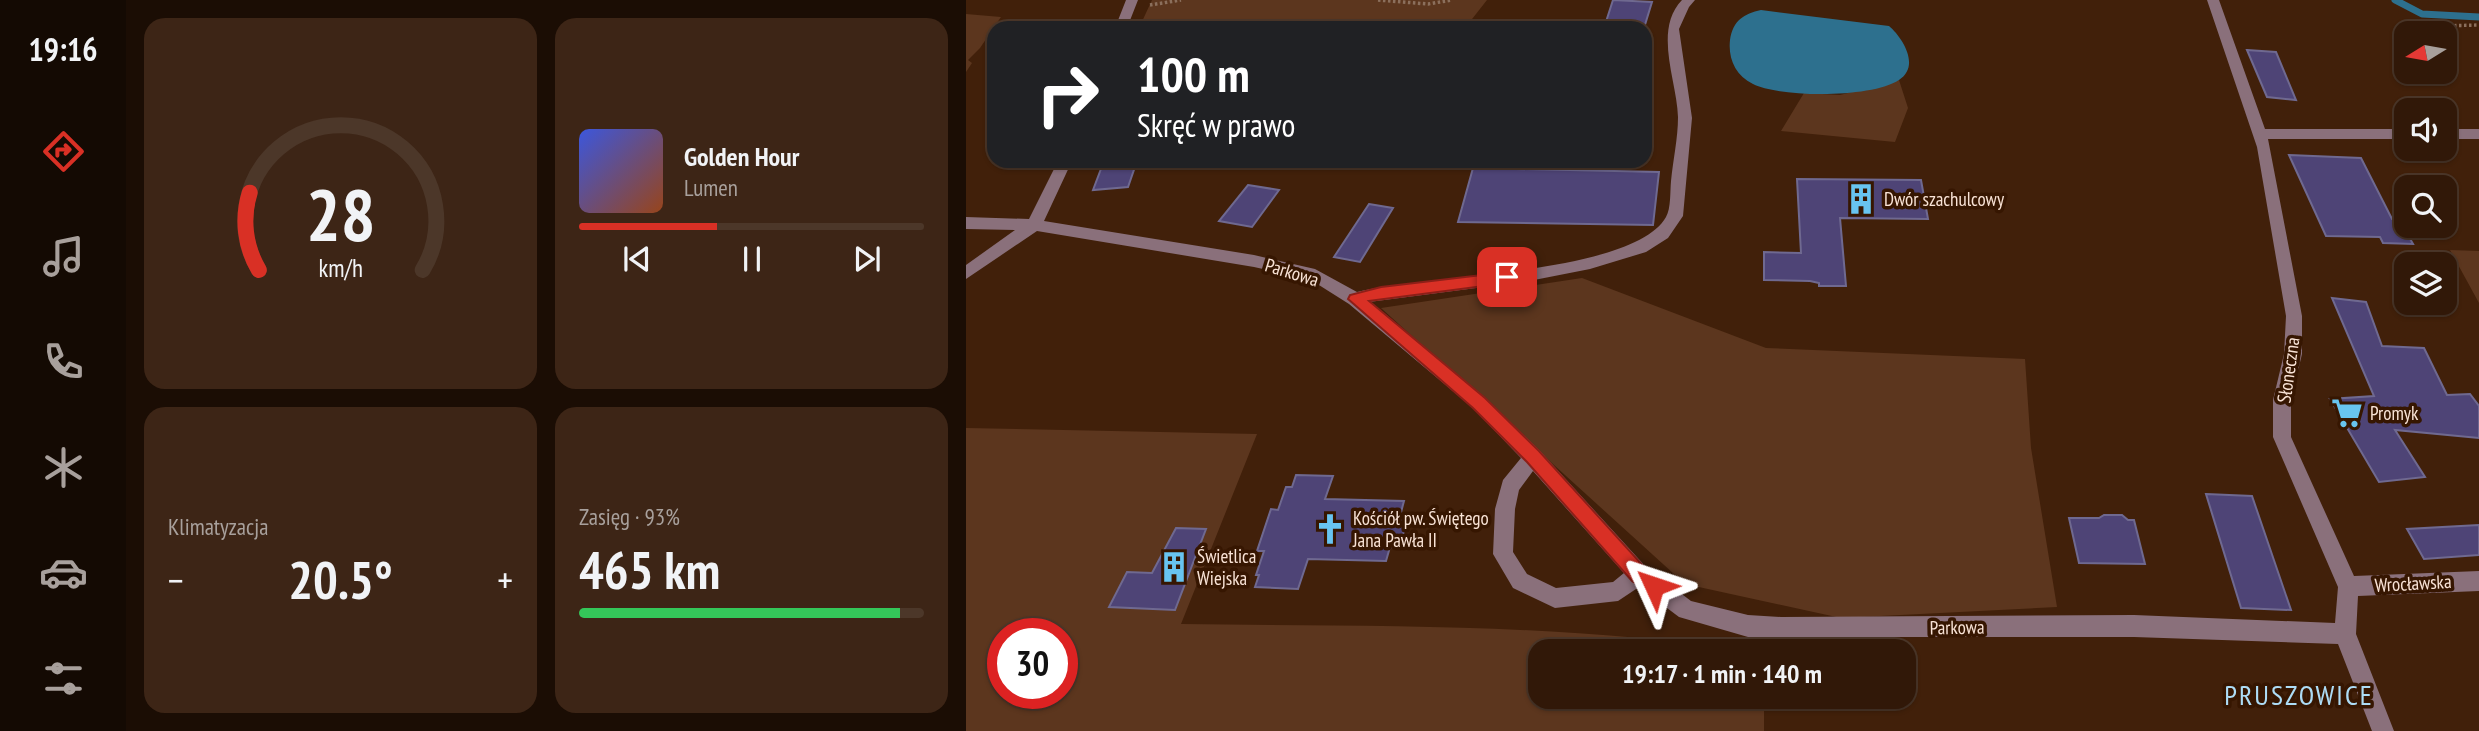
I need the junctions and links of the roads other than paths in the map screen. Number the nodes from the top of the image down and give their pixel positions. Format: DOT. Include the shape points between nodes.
graph roads {
  1 [pos="1689,0"];
  2 [pos="2213,0"];
  3 [pos="1130,4"];
  4 [pos="1124,21"];
  5 [pos="2260,134"];
  6 [pos="2394,134"];
  7 [pos="2457,134"];
  8 [pos="2479,134"];
  9 [pos="1062,168"];
  10 [pos="966,223"];
  11 [pos="1034,225"];
  12 [pos="966,272"];
  13 [pos="1355,299"];
  14 [pos="1533,457"];
  15 [pos="1639,574"];
  16 [pos="2479,580"];
  17 [pos="2348,587"];
  18 [pos="2345,634"];
  19 [pos="2383,731"];
  1 -- 13 [label="street" via="1673,29 1685,118 1675,216 1662,234 1640,248 1590,263"];
  2 -- 5 [label="street, Słoneczna"];
  3 -- 4 [label="street"];
  5 -- 6 [label="street"];
  5 -- 17 [label="street, Słoneczna" via="2294,316 2293,354 2282,400 2282,437"];
  7 -- 8 [label="street"];
  9 -- 11 [label="street"];
  10 -- 11 [label="street, Parkowa"];
  11 -- 12 [label="street"];
  11 -- 13 [label="street, Parkowa" via="1315,275"];
  13 -- 14 [label="street, Parkowa" via="1479,403"];
  14 -- 15 [label="street, Parkowa"];
  14 -- 15 [label="street" via="1510,486 1505,509 1503,554 1520,581 1555,598 1591,596 1618,590"];
  15 -- 18 [label="street, Parkowa" via="1686,610 1748,626 2258,628"];
  16 -- 17 [label="street, Wrocławska"];
  17 -- 18 [label="street, Słoneczna"];
  18 -- 19 [label="street, Słoneczna"];
}
